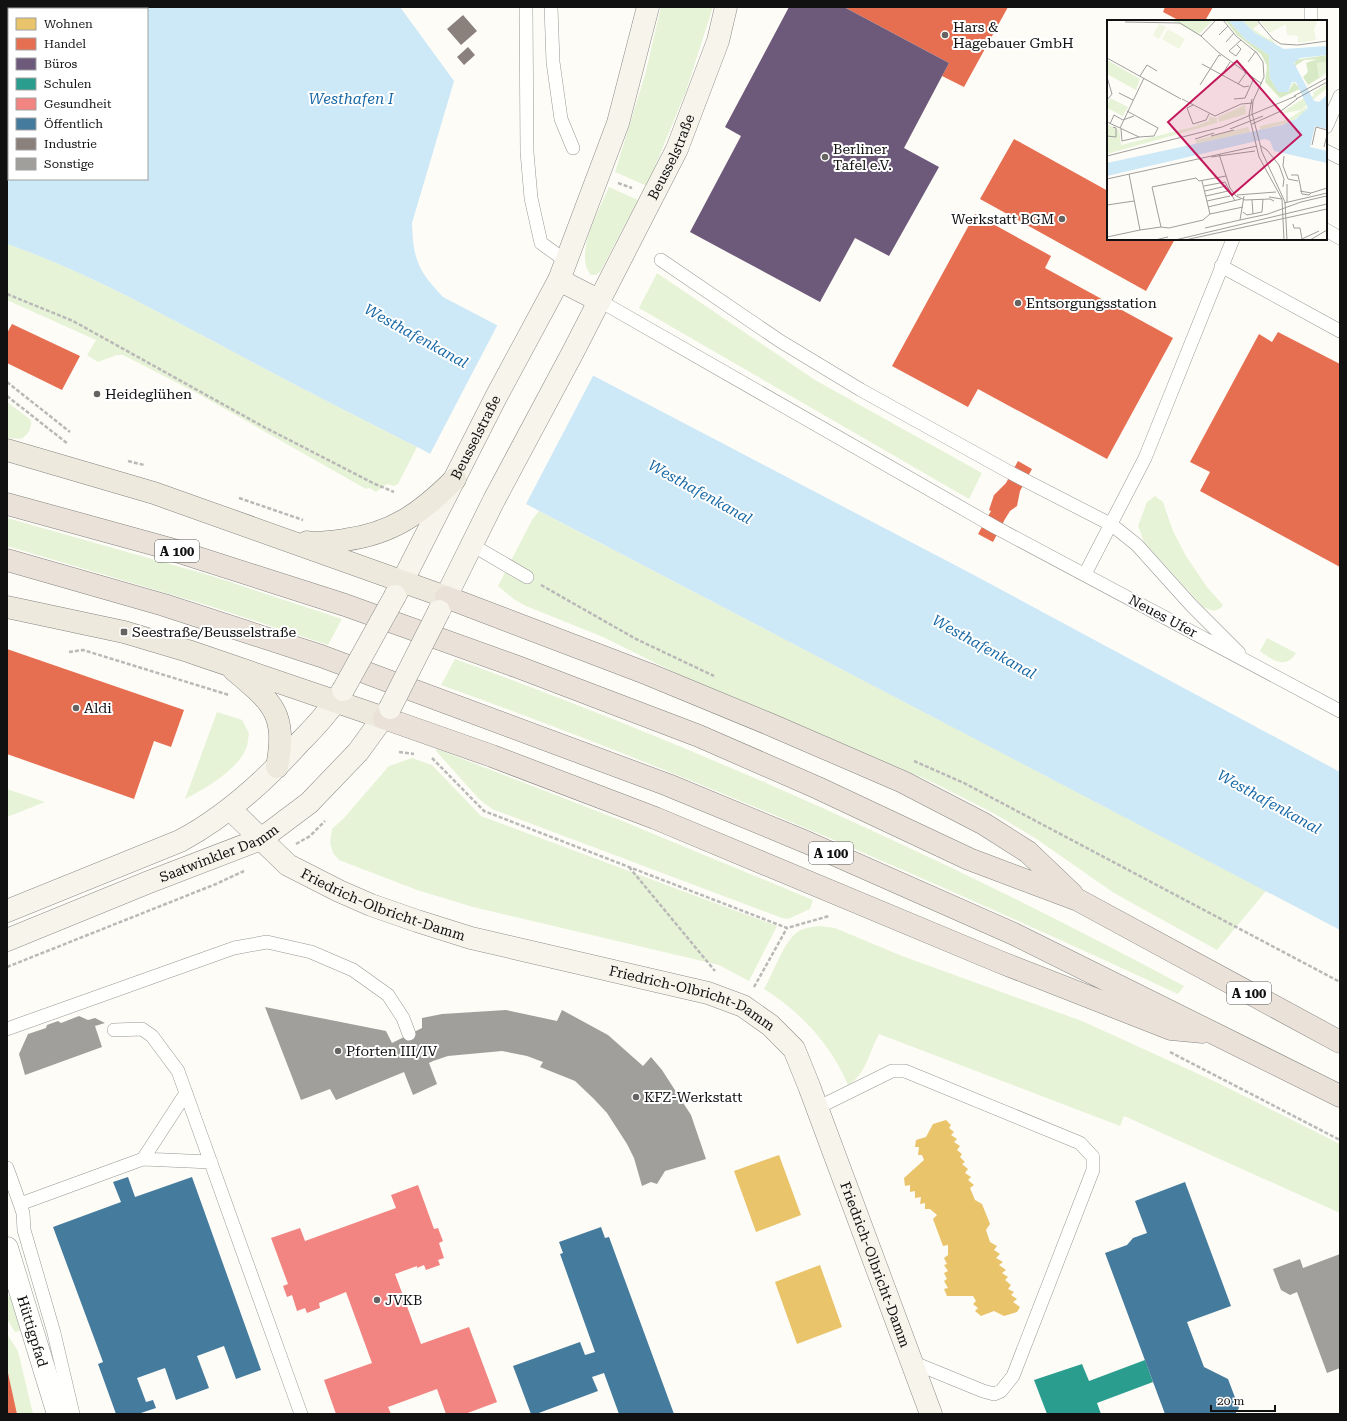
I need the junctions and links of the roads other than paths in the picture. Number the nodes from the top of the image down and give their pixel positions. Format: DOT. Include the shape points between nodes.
graph roads {
  1 [pos="526,7"];
  2 [pos="552,7"];
  3 [pos="648,7"];
  4 [pos="726,7"];
  5 [pos="1311,7"];
  6 [pos="1311,20"];
  7 [pos="1340,96"];
  8 [pos="1327,125"];
  9 [pos="572,148"];
  10 [pos="1327,152"];
  11 [pos="1340,158"];
  12 [pos="1327,231"];
  13 [pos="1340,238"];
  14 [pos="1233,240"];
  15 [pos="661,260"];
  16 [pos="1221,266"];
  17 [pos="562,270"];
  18 [pos="600,301"];
  19 [pos="1340,331"];
  20 [pos="7,450"];
  21 [pos="455,479"];
  22 [pos="7,504"];
  23 [pos="1112,525"];
  24 [pos="282,538"];
  25 [pos="472,545"];
  26 [pos="7,560"];
  27 [pos="1085,574"];
  28 [pos="527,577"];
  29 [pos="399,589"];
  30 [pos="442,604"];
  31 [pos="7,607"];
  32 [pos="226,663"];
  33 [pos="1248,663"];
  34 [pos="340,696"];
  35 [pos="1340,711"];
  36 [pos="387,713"];
  37 [pos="277,767"];
  38 [pos="230,810"];
  39 [pos="261,839"];
  40 [pos="1078,900"];
  41 [pos="7,910"];
  42 [pos="7,940"];
  43 [pos="7,1029"];
  44 [pos="114,1030"];
  45 [pos="1216,1033"];
  46 [pos="409,1034"];
  47 [pos="1340,1042"];
  48 [pos="186,1093"];
  49 [pos="1340,1096"];
  50 [pos="817,1108"];
  51 [pos="143,1160"];
  52 [pos="211,1162"];
  53 [pos="7,1168"];
  54 [pos="20,1204"];
  55 [pos="7,1248"];
  56 [pos="912,1362"];
  57 [pos="298,1413"];
  58 [pos="58,1414"];
  59 [pos="73,1414"];
  60 [pos="931,1414"];
  1 -- 17 [label="lane" via="527,152 530,198 541,242"];
  2 -- 9 [label="lane" via="554,62 561,119"];
  3 -- 17 [label="main road, Beusselstraße" via="618,123"];
  4 -- 18 [label="main road, Beusselstraße" via="718,41 677,149"];
  5 -- 6 [label="lane"];
  7 -- 8 [label="lane"];
  10 -- 11 [label="lane"];
  12 -- 13 [label="lane"];
  14 -- 16 [label="lane"];
  15 -- 23 [label="lane" via="780,341 861,390 1011,473"];
  16 -- 19 [label="lane"];
  16 -- 23 [label="lane" via="1145,458"];
  17 -- 18 [label="main road"];
  17 -- 21 [label="main road, Beusselstraße"];
  18 -- 25 [label="main road, Beusselstraße"];
  18 -- 27 [label="lane, Neues Ufer" via="985,521"];
  20 -- 24 [label="main road" via="126,484"];
  21 -- 24 [label="main road" via="432,503 414,516 381,532 320,544"];
  21 -- 29 [label="main road, Beusselstraße"];
  22 -- 40 [label="highway, A 100" via="241,571 518,667 699,736 818,788 968,860"];
  23 -- 27 [label="lane"];
  23 -- 33 [label="lane" via="1137,545"];
  24 -- 29 [label="main road"];
  25 -- 28 [label="lane"];
  25 -- 30 [label="main road, Beusselstraße"];
  26 -- 45 [label="highway, A 100" via="164,604 321,656 668,785 806,842 1014,934"];
  27 -- 33 [label="lane, Neues Ufer"];
  29 -- 30 [label="main road"];
  29 -- 34 [label="main road, Beusselstraße, bridge"];
  30 -- 36 [label="main road, Saatwinkler Damm, bridge"];
  30 -- 40 [label="highway" via="747,715 903,782 984,824 1028,852"];
  31 -- 32 [label="main road" via="124,632"];
  32 -- 34 [label="main road"];
  32 -- 37 [label="main road" via="266,698 278,718 281,736"];
  33 -- 35 [label="lane, Neues Ufer"];
  34 -- 36 [label="main road"];
  34 -- 37 [label="main road, Saatwinkler Damm"];
  36 -- 39 [label="main road, Saatwinkler Damm" via="358,752 309,803"];
  36 -- 45 [label="highway" via="655,818 1000,962 1171,1029"];
  37 -- 38 [label="main road, Saatwinkler Damm"];
  38 -- 39 [label="main road, Friedrich-Olbricht-Damm"];
  38 -- 41 [label="main road, Saatwinkler Damm" via="206,827 180,840"];
  39 -- 42 [label="main road, Saatwinkler Damm"];
  39 -- 50 [label="main road, Friedrich-Olbricht-Damm" via="288,865 338,891 417,921 492,943 708,993 743,1006 770,1025 794,1049"];
  40 -- 47 [label="highway, A 100"];
  43 -- 46 [label="lane" via="234,948 267,942 311,952 353,970 388,995 403,1018"];
  44 -- 48 [label="lane" via="142,1029 152,1036 178,1071"];
  45 -- 49 [label="highway, A 100"];
  48 -- 51 [label="lane"];
  48 -- 52 [label="lane"];
  50 -- 56 [label="main road, Friedrich-Olbricht-Damm"];
  50 -- 56 [label="lane" via="892,1071 905,1071 1080,1143 1093,1157 1093,1170 1013,1376 1001,1391 994,1394 983,1391"];
  51 -- 52 [label="lane"];
  51 -- 54 [label="lane"];
  52 -- 57 [label="lane"];
  53 -- 54 [label="lane"];
  54 -- 59 [label="lane" via="24,1230 54,1333"];
  55 -- 58 [label="street, Hüttigpfad"];
  56 -- 60 [label="main road, Friedrich-Olbricht-Damm"];
}
